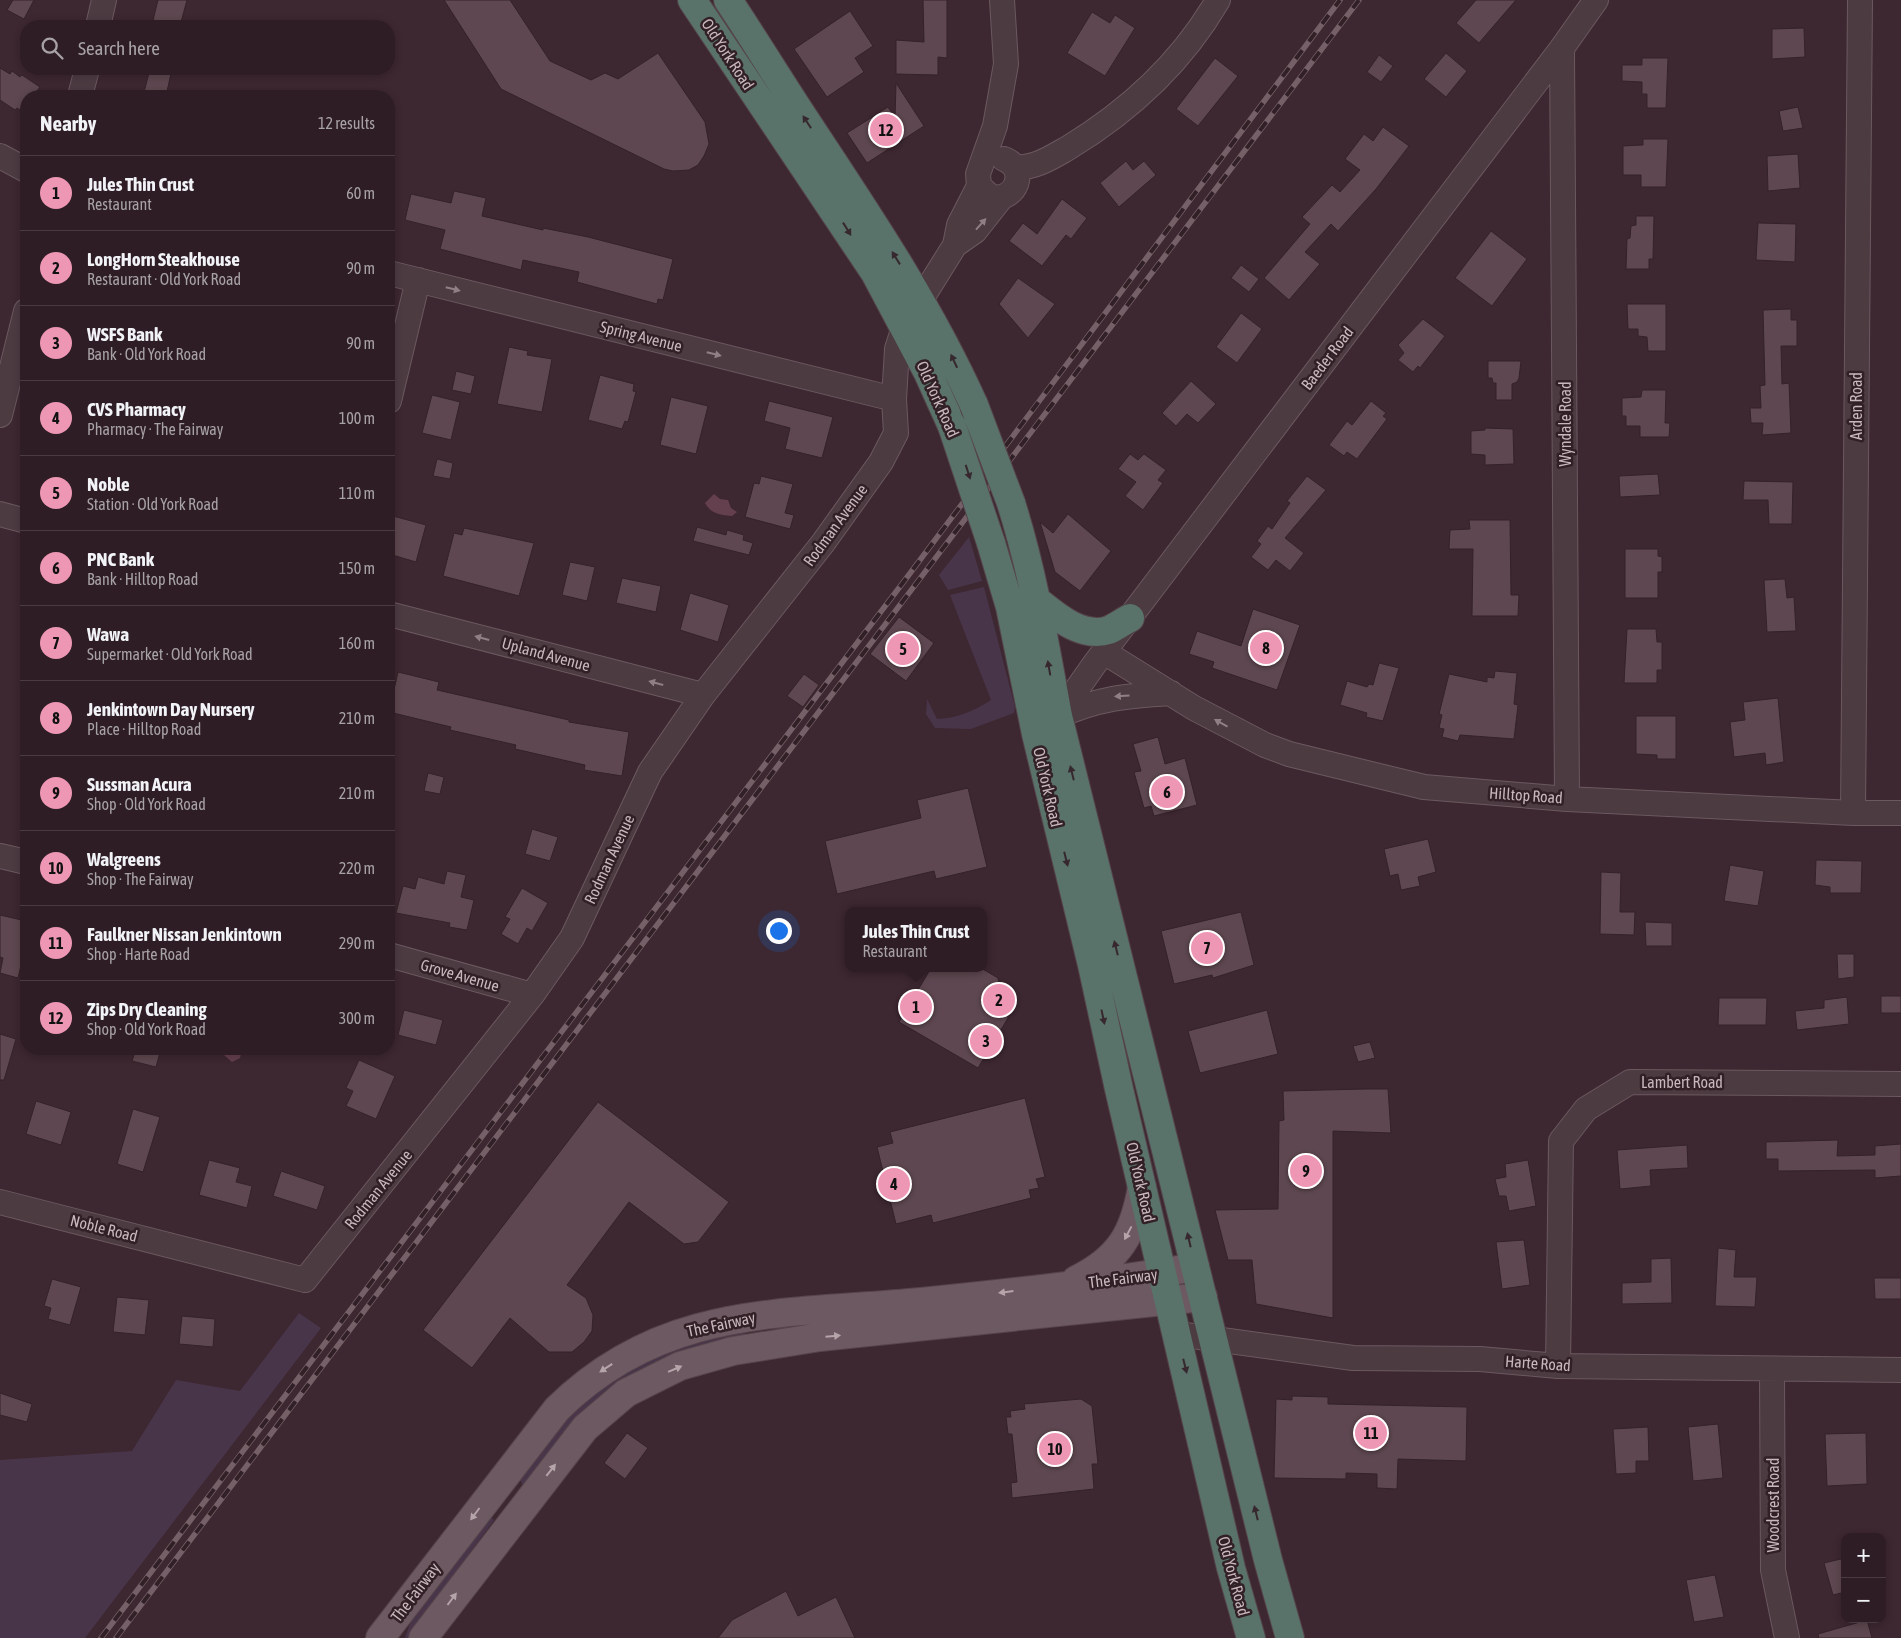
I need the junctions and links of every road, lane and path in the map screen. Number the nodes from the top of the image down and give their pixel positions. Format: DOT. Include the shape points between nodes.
graph roads {
  1 [pos="104,0"];
  2 [pos="692,0"];
  3 [pos="728,0"];
  4 [pos="1002,0"];
  5 [pos="1218,0"];
  6 [pos="1596,0"];
  7 [pos="1860,0"];
  8 [pos="99,20"];
  9 [pos="1562,48"];
  10 [pos="85,75"];
  11 [pos="82,90"];
  12 [pos="0,156"];
  13 [pos="20,167"];
  14 [pos="1000,177"];
  15 [pos="395,274"];
  16 [pos="418,280"];
  17 [pos="921,300"];
  18 [pos="904,327"];
  19 [pos="20,335"];
  20 [pos="395,376"];
  21 [pos="894,399"];
  22 [pos="0,415"];
  23 [pos="0,514"];
  24 [pos="20,519"];
  25 [pos="1035,599"];
  26 [pos="395,616"];
  27 [pos="1130,618"];
  28 [pos="1104,652"];
  29 [pos="1171,693"];
  30 [pos="703,695"];
  31 [pos="1046,721"];
  32 [pos="1567,799"];
  33 [pos="1853,813"];
  34 [pos="1901,813"];
  35 [pos="0,856"];
  36 [pos="20,861"];
  37 [pos="395,956"];
  38 [pos="532,995"];
  39 [pos="1901,1084"];
  40 [pos="1142,1187"];
  41 [pos="0,1202"];
  42 [pos="207,1254"];
  43 [pos="1195,1267"];
  44 [pos="1162,1273"];
  45 [pos="1054,1286"];
  46 [pos="1203,1297"];
  47 [pos="1169,1302"];
  48 [pos="1178,1334"];
  49 [pos="1213,1338"];
  50 [pos="1558,1366"];
  51 [pos="1772,1370"];
  52 [pos="1901,1370"];
  53 [pos="495,1487"];
  54 [pos="522,1508"];
  55 [pos="380,1638"];
  56 [pos="423,1638"];
  57 [pos="1251,1638"];
  58 [pos="1290,1638"];
  59 [pos="1787,1638"];
  1 -- 8 [label="street"];
  2 -- 18 [label="highway, Old York Road, one-way" via="786,143 841,219"];
  17 -- 3 [label="highway, Old York Road, one-way" via="863,205"];
  4 -- 14 [label="street" via="1006,64 995,126"];
  5 -- 14 [label="street" via="1185,49 1128,106 1057,154"];
  6 -- 9 [label="street, Baeder Road"];
  7 -- 33 [label="street, Arden Road"];
  9 -- 27 [label="street, Baeder Road"];
  9 -- 32 [label="street, Wyndale Road"];
  10 -- 11 [label="street"];
  12 -- 13 [label="street"];
  14 -- 17 [label="street, Rodman Avenue" via="975,231 955,245"];
  15 -- 16 [label="street, Spring Avenue"];
  16 -- 20 [label="street"];
  16 -- 21 [label="street, Spring Avenue, one-way"];
  17 -- 18 [label="street, Rodman Avenue"];
  25 -- 17 [label="highway, Old York Road, one-way, bridge" via="1004,480 945,342"];
  18 -- 21 [label="street, Rodman Avenue" via="897,348"];
  18 -- 31 [label="highway, Old York Road, one-way, bridge" via="952,426"];
  19 -- 22 [label="street"];
  21 -- 30 [label="street, Rodman Avenue" via="896,433 881,462 823,543"];
  23 -- 24 [label="street"];
  25 -- 27 [label="highway" via="1062,620 1087,631 1109,630"];
  31 -- 25 [label="highway, Old York Road, one-way"];
  30 -- 26 [label="street, Upland Avenue, one-way"];
  27 -- 28 [label="street, Baeder Road"];
  28 -- 29 [label="street, Hilltop Road"];
  28 -- 31 [label="street, Baeder Road"];
  29 -- 31 [label="street, one-way" via="1114,697 1085,704"];
  32 -- 29 [label="street, Hilltop Road, one-way" via="1424,788 1289,754 1219,722"];
  30 -- 38 [label="street, Rodman Avenue" via="650,772 572,938"];
  31 -- 40 [label="highway, Old York Road, one-way" via="1092,965"];
  43 -- 31 [label="highway, Old York Road, one-way"];
  32 -- 33 [label="street, Hilltop Road"];
  33 -- 34 [label="street, Hilltop Road"];
  35 -- 36 [label="street"];
  37 -- 38 [label="street, Grove Avenue"];
  38 -- 42 [label="street, Rodman Avenue" via="305,1280"];
  39 -- 50 [label="street, Lambert Road" via="1630,1082 1586,1109 1561,1141"];
  40 -- 44 [label="highway, Old York Road"];
  40 -- 45 [label="main road, one-way" via="1136,1218 1112,1257 1081,1278"];
  41 -- 42 [label="street, Noble Road"];
  43 -- 44 [label="main road, The Fairway"];
  43 -- 46 [label="highway, Old York Road"];
  44 -- 45 [label="main road, The Fairway"];
  44 -- 47 [label="highway, Old York Road"];
  45 -- 53 [label="main road, The Fairway, one-way" via="919,1302 786,1312 732,1319 679,1332 630,1354 579,1387 536,1433"];
  46 -- 47 [label="main road, The Fairway"];
  46 -- 49 [label="highway, Old York Road"];
  47 -- 48 [label="highway, Old York Road"];
  54 -- 47 [label="main road, The Fairway, one-way" via="574,1442 607,1407 652,1378 709,1357 820,1337"];
  48 -- 49 [label="street, Harte Road"];
  48 -- 57 [label="highway, Old York Road, one-way" via="1231,1568"];
  49 -- 50 [label="street, Harte Road" via="1353,1358 1480,1359"];
  58 -- 49 [label="highway, Old York Road, one-way" via="1274,1588"];
  50 -- 51 [label="street, Harte Road"];
  51 -- 52 [label="street, Harte Road"];
  51 -- 59 [label="street, Woodcrest Road" via="1773,1570"];
  53 -- 54 [label="main road"];
  53 -- 55 [label="main road, The Fairway, one-way"];
  56 -- 54 [label="main road, The Fairway, one-way"];
}
